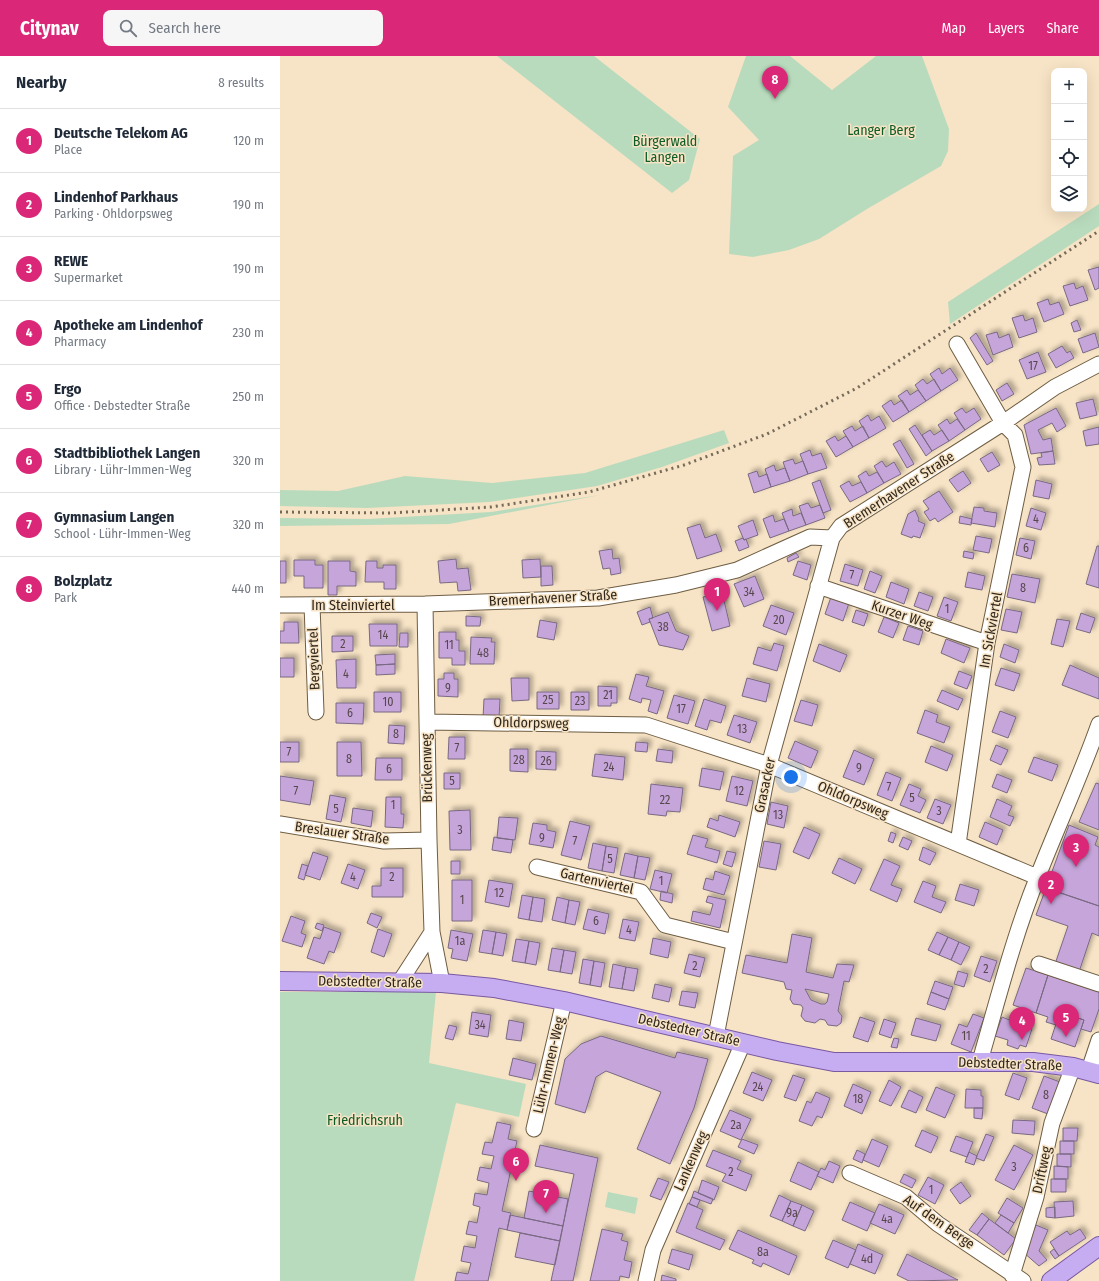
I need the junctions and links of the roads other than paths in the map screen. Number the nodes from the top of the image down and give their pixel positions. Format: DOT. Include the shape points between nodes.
graph roads {
  1 [pos="957,344"];
  2 [pos="1099,364"];
  3 [pos="1003,423"];
  4 [pos="832,538"];
  5 [pos="818,586"];
  6 [pos="425,604"];
  7 [pos="280,605"];
  8 [pos="312,605"];
  9 [pos="987,643"];
  10 [pos="316,712"];
  11 [pos="426,722"];
  12 [pos="1099,724"];
  13 [pos="769,765"];
  14 [pos="280,824"];
  15 [pos="429,840"];
  16 [pos="958,844"];
  17 [pos="537,868"];
  18 [pos="1037,877"];
  19 [pos="432,932"];
  20 [pos="734,942"];
  21 [pos="1039,964"];
  22 [pos="280,981"];
  23 [pos="399,983"];
  24 [pos="442,983"];
  25 [pos="1099,984"];
  26 [pos="564,1000"];
  27 [pos="716,1036"];
  28 [pos="1099,1040"];
  29 [pos="743,1043"];
  30 [pos="980,1061"];
  31 [pos="1087,1070"];
  32 [pos="534,1129"];
  33 [pos="850,1173"];
  34 [pos="1099,1246"];
  35 [pos="1018,1278"];
  36 [pos="646,1281"];
  37 [pos="1051,1281"];
  1 -- 3 [label="street, Im Sickviertel"];
  2 -- 3 [label="street, Bremerhavener Straße" via="1055,387"];
  3 -- 4 [label="street, Bremerhavener Straße" via="841,526"];
  3 -- 9 [label="street, Im Sickviertel" via="1015,435 1023,467"];
  4 -- 5 [label="street, Grasacker"];
  4 -- 6 [label="street, Bremerhavener Straße" via="810,537 737,570 676,585 598,598"];
  5 -- 9 [label="street, Kurzer Weg"];
  5 -- 13 [label="street, Grasacker"];
  6 -- 8 [label="street, Im Steinviertel"];
  6 -- 11 [label="street, Brückenweg"];
  7 -- 8 [label="street, Im Steinviertel"];
  8 -- 10 [label="street, Bergviertel"];
  9 -- 16 [label="street, Im Sickviertel"];
  11 -- 13 [label="street, Ohldorpsweg" via="646,725"];
  11 -- 15 [label="street, Brückenweg"];
  12 -- 18 [label="street" via="1083,769"];
  13 -- 16 [label="street, Ohldorpsweg"];
  13 -- 20 [label="street, Grasacker"];
  14 -- 15 [label="street, Breslauer Straße" via="384,841"];
  15 -- 19 [label="street, Brückenweg"];
  16 -- 18 [label="street, Ohldorpsweg"];
  17 -- 20 [label="street, Gartenviertel" via="641,892 665,925"];
  18 -- 30 [label="street"];
  19 -- 23 [label="street"];
  19 -- 24 [label="street, Brückenweg"];
  20 -- 27 [label="street, Grasacker"];
  21 -- 25 [label="street"];
  22 -- 23 [label="main road, Debstedter Straße"];
  23 -- 24 [label="main road, Debstedter Straße"];
  24 -- 26 [label="main road, Debstedter Straße" via="494,988"];
  26 -- 27 [label="main road, Debstedter Straße"];
  26 -- 32 [label="street, Lühr-Immen-Weg"];
  27 -- 29 [label="main road, Debstedter Straße"];
  28 -- 31 [label="street, Driftweg"];
  29 -- 30 [label="main road, Debstedter Straße" via="834,1062"];
  29 -- 36 [label="street, Lankenweg" via="656,1243"];
  30 -- 31 [label="main road, Debstedter Straße" via="1033,1062"];
  31 -- 35 [label="street, Driftweg" via="1052,1123"];
  33 -- 35 [label="street, Auf dem Berge" via="906,1197 938,1224"];
  34 -- 37 [label="main road"];
}
